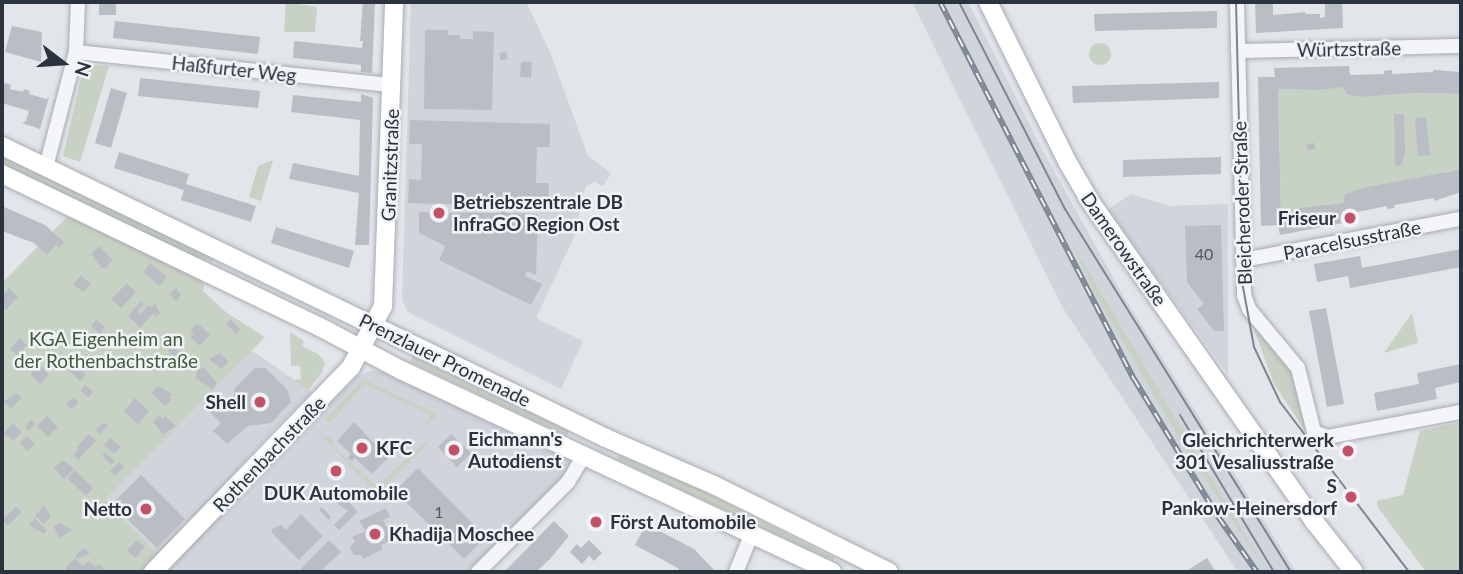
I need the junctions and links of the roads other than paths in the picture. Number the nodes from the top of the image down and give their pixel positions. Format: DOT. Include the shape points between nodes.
graph roads {
  1 [pos="78,2"];
  2 [pos="394,2"];
  3 [pos="988,2"];
  4 [pos="1237,2"];
  5 [pos="1461,46"];
  6 [pos="1238,51"];
  7 [pos="76,52"];
  8 [pos="392,85"];
  9 [pos="2,146"];
  10 [pos="47,167"];
  11 [pos="2,174"];
  12 [pos="1461,219"];
  13 [pos="1243,260"];
  14 [pos="259,270"];
  15 [pos="248,292"];
  16 [pos="374,326"];
  17 [pos="362,349"];
  18 [pos="1461,412"];
  19 [pos="584,455"];
  20 [pos="752,534"];
  21 [pos="153,572"];
  22 [pos="478,572"];
  23 [pos="736,572"];
  24 [pos="832,572"];
  25 [pos="889,572"];
  26 [pos="1354,572"];
  1 -- 7 [label="street"];
  2 -- 8 [label="main road, Granitzstraße"];
  3 -- 26 [label="main road, Damerowstraße" via="1090,201"];
  4 -- 6 [label="street, Bleicheroder Straße"];
  5 -- 6 [label="street, Würtzstraße"];
  6 -- 13 [label="street, Bleicheroder Straße"];
  7 -- 8 [label="street, Haßfurter Weg"];
  7 -- 10 [label="street"];
  8 -- 16 [label="main road, Granitzstraße" via="385,293"];
  9 -- 10 [label="main road, Prenzlauer Promenade"];
  10 -- 14 [label="main road, Prenzlauer Promenade"];
  11 -- 15 [label="main road, Prenzlauer Promenade"];
  12 -- 13 [label="street, Paracelsusstraße"];
  13 -- 18 [label="street, Bleicheroder Straße" via="1246,303 1301,373 1312,427 1321,436"];
  14 -- 15 [label="main road"];
  14 -- 16 [label="main road, Prenzlauer Promenade"];
  15 -- 17 [label="main road, Prenzlauer Promenade"];
  16 -- 17 [label="main road, Rothenbachstraße"];
  16 -- 25 [label="main road, Prenzlauer Promenade" via="715,485"];
  17 -- 19 [label="main road, Prenzlauer Promenade"];
  17 -- 21 [label="main road, Rothenbachstraße" via="351,367"];
  19 -- 20 [label="main road, Prenzlauer Promenade"];
  19 -- 22 [label="street" via="568,482"];
  20 -- 23 [label="street"];
  20 -- 24 [label="main road, Prenzlauer Promenade"];
}
